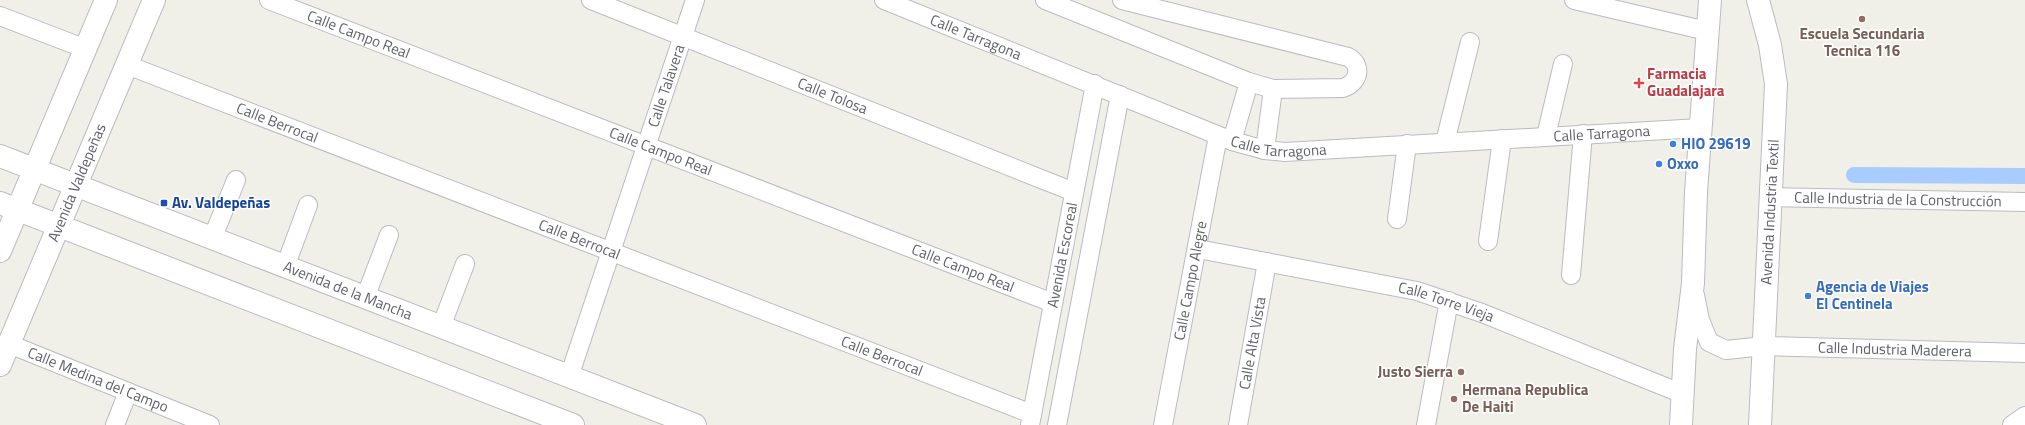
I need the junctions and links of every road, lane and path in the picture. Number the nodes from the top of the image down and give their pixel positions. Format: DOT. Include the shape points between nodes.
graph roads {
  1 [pos="106,0"];
  2 [pos="154,0"];
  3 [pos="269,0"];
  4 [pos="591,0"];
  5 [pos="695,0"];
  6 [pos="884,0"];
  7 [pos="1045,0"];
  8 [pos="1122,0"];
  9 [pos="1574,0"];
  10 [pos="1710,0"];
  11 [pos="1758,0"];
  12 [pos="1072,6"];
  13 [pos="0,16"];
  14 [pos="1707,31"];
  15 [pos="683,36"];
  16 [pos="1470,42"];
  17 [pos="86,49"];
  18 [pos="1563,64"];
  19 [pos="127,65"];
  20 [pos="1249,82"];
  21 [pos="1095,84"];
  22 [pos="1273,89"];
  23 [pos="1120,95"];
  24 [pos="1700,128"];
  25 [pos="1583,134"];
  26 [pos="1546,136"];
  27 [pos="1225,138"];
  28 [pos="1502,139"];
  29 [pos="1445,142"];
  30 [pos="1407,144"];
  31 [pos="647,145"];
  32 [pos="1266,150"];
  33 [pos="0,156"];
  34 [pos="35,170"];
  35 [pos="236,180"];
  36 [pos="76,186"];
  37 [pos="1074,192"];
  38 [pos="1770,197"];
  39 [pos="2025,202"];
  40 [pos="308,205"];
  41 [pos="9,206"];
  42 [pos="1397,219"];
  43 [pos="59,226"];
  44 [pos="389,235"];
  45 [pos="212,239"];
  46 [pos="1488,240"];
  47 [pos="1198,249"];
  48 [pos="0,250"];
  49 [pos="611,252"];
  50 [pos="1267,262"];
  51 [pos="465,264"];
  52 [pos="285,267"];
  53 [pos="1571,275"];
  54 [pos="1692,283"];
  55 [pos="365,298"];
  56 [pos="1449,301"];
  57 [pos="1053,303"];
  58 [pos="441,327"];
  59 [pos="9,344"];
  60 [pos="1764,346"];
  61 [pos="2025,353"];
  62 [pos="0,365"];
  63 [pos="569,377"];
  64 [pos="128,392"];
  65 [pos="1683,394"];
  66 [pos="2025,416"];
  67 [pos="1031,420"];
  68 [pos="560,423"];
  69 [pos="115,425"];
  70 [pos="210,425"];
  71 [pos="695,425"];
  72 [pos="1057,425"];
  73 [pos="1163,425"];
  74 [pos="1238,425"];
  75 [pos="1426,425"];
  76 [pos="1681,425"];
  77 [pos="1760,425"];
  78 [pos="2012,425"];
  1 -- 17 [label="street"];
  2 -- 19 [label="street, Avenida Valdepeñas"];
  3 -- 31 [label="street, Calle Campo Real"];
  4 -- 15 [label="street, Calle Tolosa"];
  5 -- 15 [label="street, Calle Talavera"];
  6 -- 21 [label="street, Calle Tarragona"];
  7 -- 12 [label="street"];
  8 -- 22 [label="street" via="1339,54 1352,59 1358,68 1353,83 1343,88"];
  9 -- 14 [label="street"];
  10 -- 14 [label="street"];
  11 -- 38 [label="street, Avenida Industria Textil" via="1770,45 1776,84"];
  12 -- 20 [label="street"];
  13 -- 17 [label="street"];
  14 -- 24 [label="street"];
  15 -- 31 [label="street, Calle Talavera"];
  15 -- 37 [label="street, Calle Tolosa"];
  16 -- 29 [label="street"];
  17 -- 34 [label="street"];
  18 -- 26 [label="street"];
  19 -- 36 [label="street, Avenida Valdepeñas"];
  19 -- 49 [label="street, Calle Berrocal"];
  20 -- 22 [label="street"];
  20 -- 27 [label="street, Calle Campo Alegre"];
  21 -- 23 [label="street, Calle Tarragona"];
  21 -- 37 [label="street, Avenida Escoreal"];
  22 -- 32 [label="street"];
  23 -- 27 [label="street, Calle Tarragona"];
  23 -- 72 [label="street, Avenida Escoreal"];
  24 -- 25 [label="street, Calle Tarragona"];
  24 -- 54 [label="street"];
  25 -- 26 [label="street, Calle Tarragona"];
  25 -- 53 [label="street"];
  26 -- 28 [label="street, Calle Tarragona"];
  27 -- 32 [label="street, Calle Tarragona"];
  27 -- 47 [label="street, Calle Campo Alegre"];
  28 -- 29 [label="street, Calle Tarragona"];
  28 -- 46 [label="street"];
  29 -- 30 [label="street, Calle Tarragona"];
  30 -- 32 [label="street, Calle Tarragona" via="1285,152"];
  30 -- 42 [label="street"];
  31 -- 49 [label="street, Calle Talavera"];
  31 -- 57 [label="street, Calle Campo Real"];
  33 -- 34 [label="street, Avenida de la Mancha"];
  34 -- 36 [label="street, Avenida de la Mancha"];
  34 -- 41 [label="street"];
  35 -- 45 [label="street"];
  36 -- 43 [label="street, Avenida Valdepeñas"];
  36 -- 45 [label="street, Avenida de la Mancha"];
  37 -- 57 [label="street, Avenida Escoreal"];
  38 -- 39 [label="street, Calle Industria de la Construcción"];
  38 -- 60 [label="street, Avenida Industria Textil"];
  40 -- 52 [label="street"];
  41 -- 43 [label="street"];
  41 -- 48 [label="street"];
  43 -- 59 [label="street, Avenida Valdepeñas"];
  43 -- 68 [label="street"];
  44 -- 55 [label="street"];
  45 -- 52 [label="street, Avenida de la Mancha"];
  47 -- 50 [label="street, Calle Torre Vieja"];
  47 -- 73 [label="street, Calle Campo Alegre"];
  49 -- 63 [label="street, Calle Talavera"];
  49 -- 67 [label="street, Calle Berrocal"];
  50 -- 56 [label="street, Calle Torre Vieja" via="1416,291"];
  50 -- 74 [label="street, Calle Alta Vista"];
  51 -- 58 [label="street"];
  52 -- 55 [label="street, Avenida de la Mancha"];
  54 -- 60 [label="street, Calle Industria Maderera" via="1700,320 1709,342 1726,350"];
  54 -- 65 [label="street"];
  55 -- 58 [label="street, Avenida de la Mancha"];
  56 -- 65 [label="street, Calle Torre Vieja"];
  56 -- 75 [label="street"];
  57 -- 67 [label="street, Avenida Escoreal"];
  58 -- 63 [label="street, Avenida de la Mancha"];
  59 -- 62 [label="street, Avenida Valdepeñas"];
  59 -- 64 [label="street, Calle Medina del Campo"];
  60 -- 61 [label="street, Calle Industria Maderera"];
  60 -- 77 [label="street, Avenida Industria Textil"];
  63 -- 71 [label="street, Avenida de la Mancha"];
  64 -- 69 [label="street"];
  64 -- 70 [label="street, Calle Medina del Campo"];
  65 -- 76 [label="street"];
  66 -- 78 [label="street"];
}
